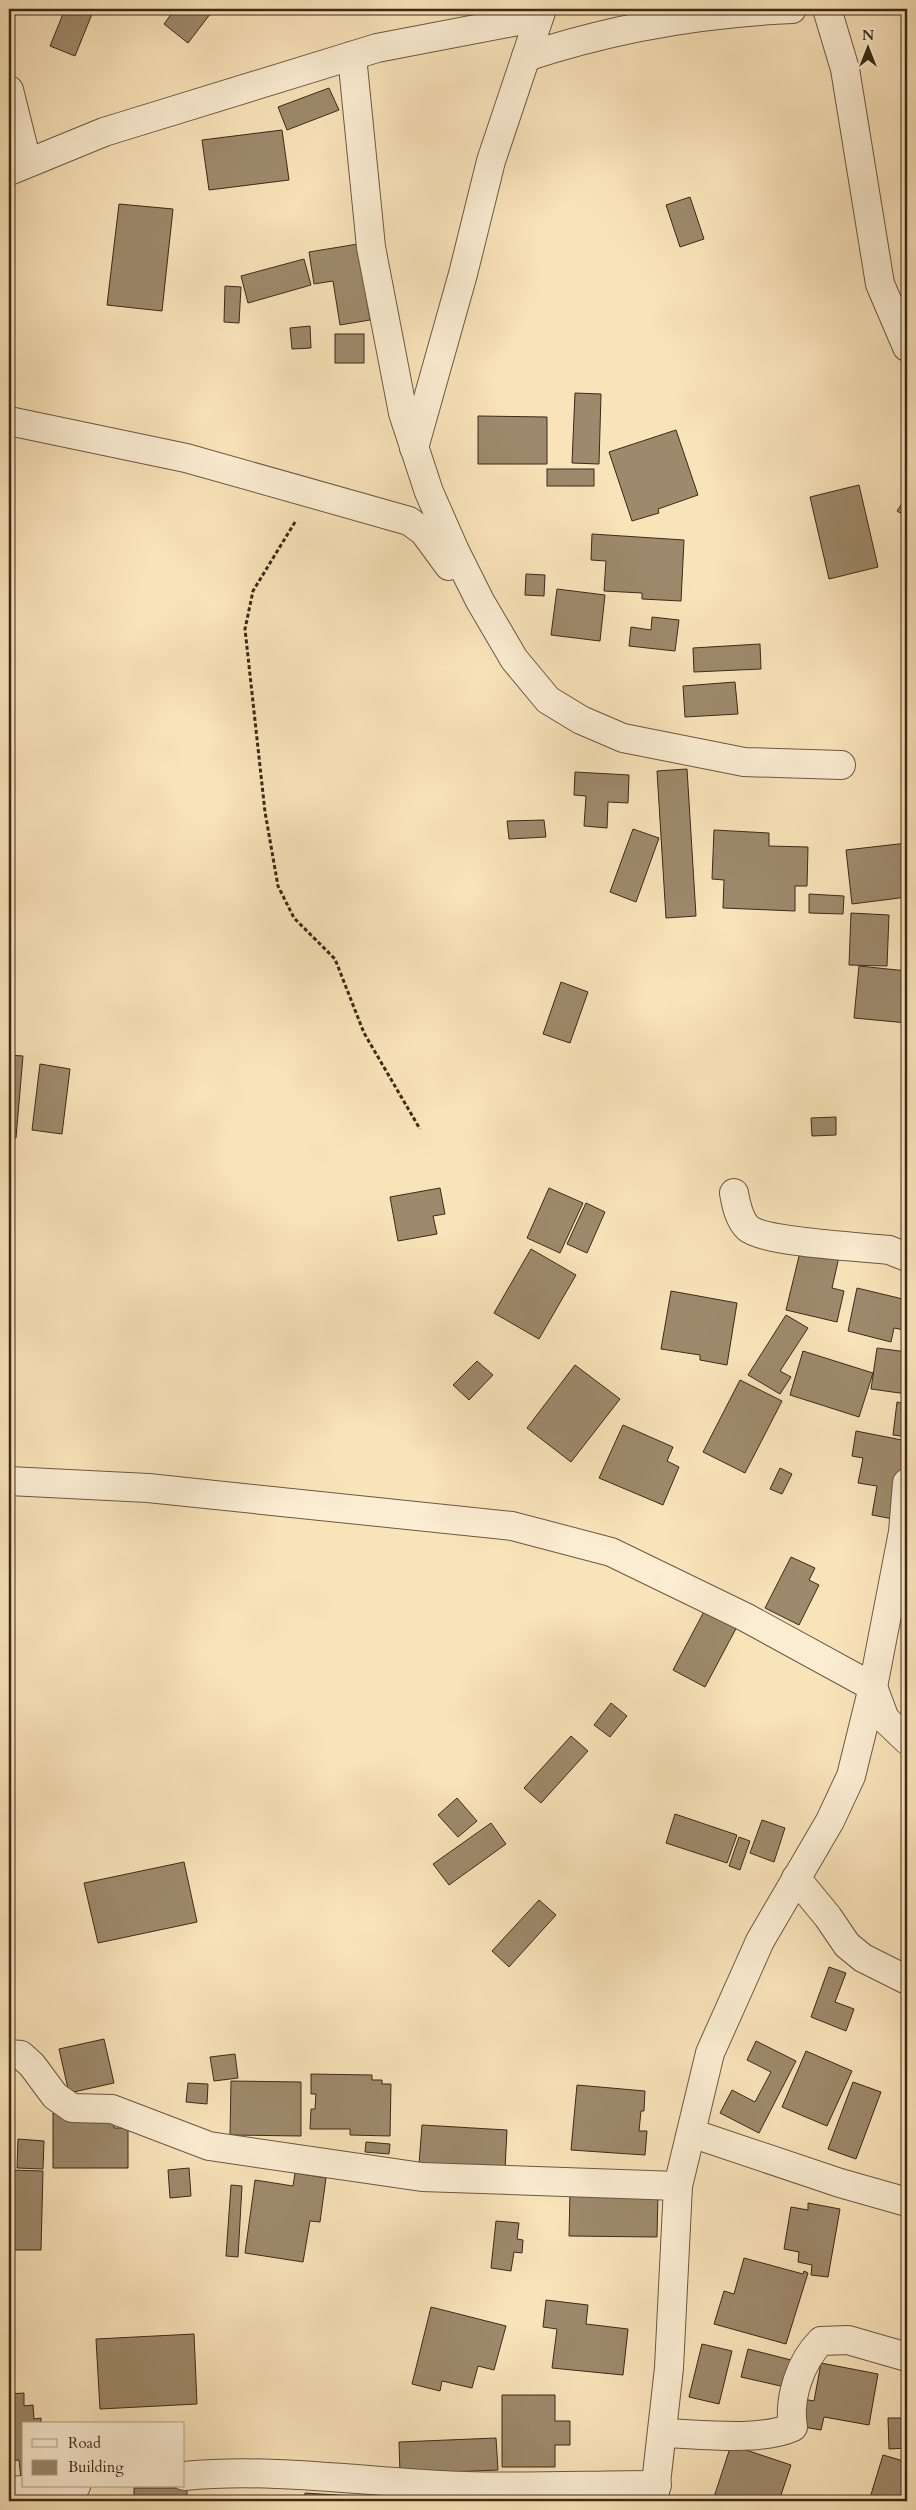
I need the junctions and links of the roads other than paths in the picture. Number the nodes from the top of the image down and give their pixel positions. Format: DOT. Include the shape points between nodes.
graph roads {
  1 [pos="793,9"];
  2 [pos="540,13"];
  3 [pos="829,13"];
  4 [pos="352,56"];
  5 [pos="526,57"];
  6 [pos="9,90"];
  7 [pos="18,167"];
  8 [pos="907,347"];
  9 [pos="9,421"];
  10 [pos="414,448"];
  11 [pos="514,659"];
  12 [pos="841,765"];
  13 [pos="734,1193"];
  14 [pos="907,1257"];
  15 [pos="9,1481"];
  16 [pos="907,1483"];
  17 [pos="873,1687"];
  18 [pos="907,1740"];
  19 [pos="796,1878"];
  20 [pos="907,1980"];
  21 [pos="9,2054"];
  22 [pos="691,2133"];
  23 [pos="678,2186"];
  24 [pos="907,2202"];
  25 [pos="907,2357"];
  26 [pos="663,2433"];
  27 [pos="185,2476"];
  28 [pos="49,2488"];
  29 [pos="9,2491"];
  30 [pos="656,2493"];
  1 -- 3 [label="street"];
  1 -- 5 [label="street" via="732,12 653,23"];
  2 -- 4 [label="street"];
  2 -- 5 [label="street"];
  3 -- 8 [label="street" via="845,69 880,284"];
  4 -- 7 [label="street" via="104,132"];
  4 -- 10 [label="street" via="371,247 403,413"];
  5 -- 10 [label="street" via="491,161"];
  6 -- 7 [label="street"];
  9 -- 11 [label="street" via="186,458 409,521 424,532"];
  10 -- 11 [label="street" via="455,551"];
  11 -- 12 [label="street" via="548,700 581,720 623,738 744,762"];
  13 -- 14 [label="street" via="738,1212 748,1228 770,1236 889,1250"];
  15 -- 17 [label="street" via="148,1488 512,1526 611,1552 745,1617"];
  16 -- 17 [label="street" via="903,1532"];
  17 -- 18 [label="street" via="885,1719"];
  17 -- 19 [label="street" via="851,1776"];
  19 -- 20 [label="street" via="847,1945 863,1958"];
  19 -- 22 [label="street" via="760,1941 710,2053"];
  21 -- 23 [label="street" via="21,2056 32,2065 55,2096 72,2108 112,2108 208,2146 422,2177"];
  22 -- 23 [label="street"];
  22 -- 24 [label="street"];
  23 -- 26 [label="street" via="670,2368"];
  25 -- 26 [label="street" via="848,2340 821,2341 811,2351 795,2393 790,2413 793,2427 780,2433"];
  26 -- 30 [label="street"];
  27 -- 30 [label="street" via="337,2476 463,2486"];
  28 -- 29 [label="street"];
}
